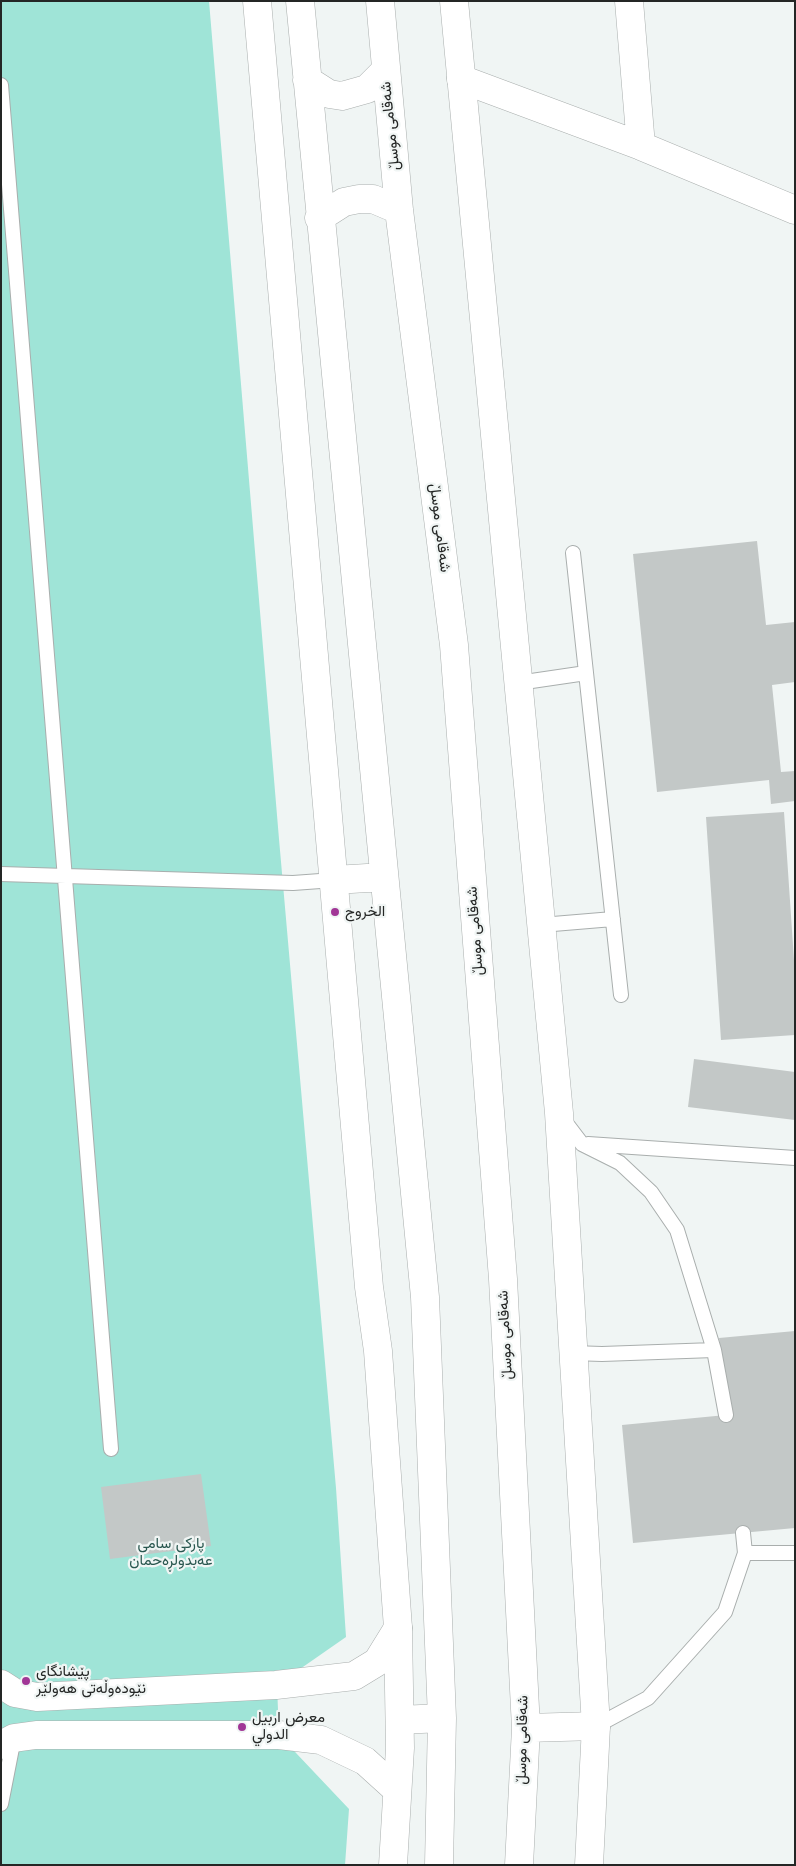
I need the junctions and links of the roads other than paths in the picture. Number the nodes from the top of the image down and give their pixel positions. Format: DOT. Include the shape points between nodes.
graph roads {
  1 [pos="257,1"];
  2 [pos="300,1"];
  3 [pos="380,1"];
  4 [pos="454,1"];
  5 [pos="630,1"];
  6 [pos="386,70"];
  7 [pos="461,79"];
  8 [pos="307,80"];
  9 [pos="1,85"];
  10 [pos="641,146"];
  11 [pos="399,210"];
  12 [pos="795,210"];
  13 [pos="320,218"];
  14 [pos="573,553"];
  15 [pos="586,673"];
  16 [pos="518,683"];
  17 [pos="1,874"];
  18 [pos="65,875"];
  19 [pos="384,878"];
  20 [pos="334,880"];
  21 [pos="612,919"];
  22 [pos="541,925"];
  23 [pos="621,995"];
  24 [pos="559,1113"];
  25 [pos="582,1144"];
  26 [pos="795,1158"];
  27 [pos="714,1350"];
  28 [pos="572,1353"];
  29 [pos="726,1415"];
  30 [pos="111,1449"];
  31 [pos="743,1533"];
  32 [pos="795,1552"];
  33 [pos="745,1553"];
  34 [pos="398,1628"];
  35 [pos="8,1689"];
  36 [pos="442,1718"];
  37 [pos="400,1720"];
  38 [pos="596,1726"];
  39 [pos="526,1728"];
  40 [pos="8,1742"];
  41 [pos="397,1790"];
  42 [pos="1,1804"];
  43 [pos="394,1865"];
  44 [pos="439,1865"];
  45 [pos="519,1865"];
  46 [pos="588,1865"];
  1 -- 20 [label="main road"];
  2 -- 8 [label="main road"];
  3 -- 6 [label="main road, شەقامی موسڵ"];
  4 -- 7 [label="main road"];
  5 -- 10 [label="main road"];
  6 -- 8 [label="main road" via="367,88 342,96 329,94"];
  6 -- 11 [label="main road, شەقامی موسڵ"];
  7 -- 10 [label="main road"];
  7 -- 16 [label="main road"];
  8 -- 13 [label="main road"];
  9 -- 18 [label="lane"];
  10 -- 12 [label="main road"];
  11 -- 13 [label="main road" via="373,199 358,199 344,202"];
  11 -- 39 [label="main road, شەقامی موسڵ" via="454,646 503,1279"];
  13 -- 19 [label="main road"];
  14 -- 15 [label="lane"];
  15 -- 16 [label="lane"];
  15 -- 21 [label="lane"];
  16 -- 22 [label="main road"];
  17 -- 18 [label="lane"];
  18 -- 20 [label="lane" via="293,883"];
  18 -- 30 [label="lane"];
  19 -- 20 [label="main road"];
  19 -- 36 [label="main road" via="425,1297"];
  20 -- 34 [label="main road" via="369,1287 378,1351"];
  21 -- 22 [label="lane"];
  21 -- 23 [label="lane"];
  22 -- 24 [label="main road"];
  24 -- 25 [label="lane"];
  24 -- 28 [label="main road"];
  25 -- 26 [label="lane"];
  25 -- 27 [label="lane" via="620,1163 651,1192 677,1230"];
  27 -- 28 [label="lane"];
  27 -- 29 [label="lane"];
  28 -- 38 [label="main road"];
  31 -- 33 [label="lane"];
  32 -- 33 [label="lane"];
  33 -- 38 [label="lane" via="725,1612 648,1698"];
  34 -- 35 [label="main road" via="378,1662 354,1676 276,1685 37,1697"];
  34 -- 37 [label="main road"];
  36 -- 37 [label="main road"];
  36 -- 44 [label="main road"];
  37 -- 41 [label="main road"];
  38 -- 39 [label="main road"];
  38 -- 46 [label="main road"];
  39 -- 45 [label="main road, شەقامی موسڵ"];
  40 -- 41 [label="main road" via="36,1735 279,1735 321,1740 365,1761"];
  40 -- 42 [label="lane"];
  41 -- 43 [label="main road"];
}
